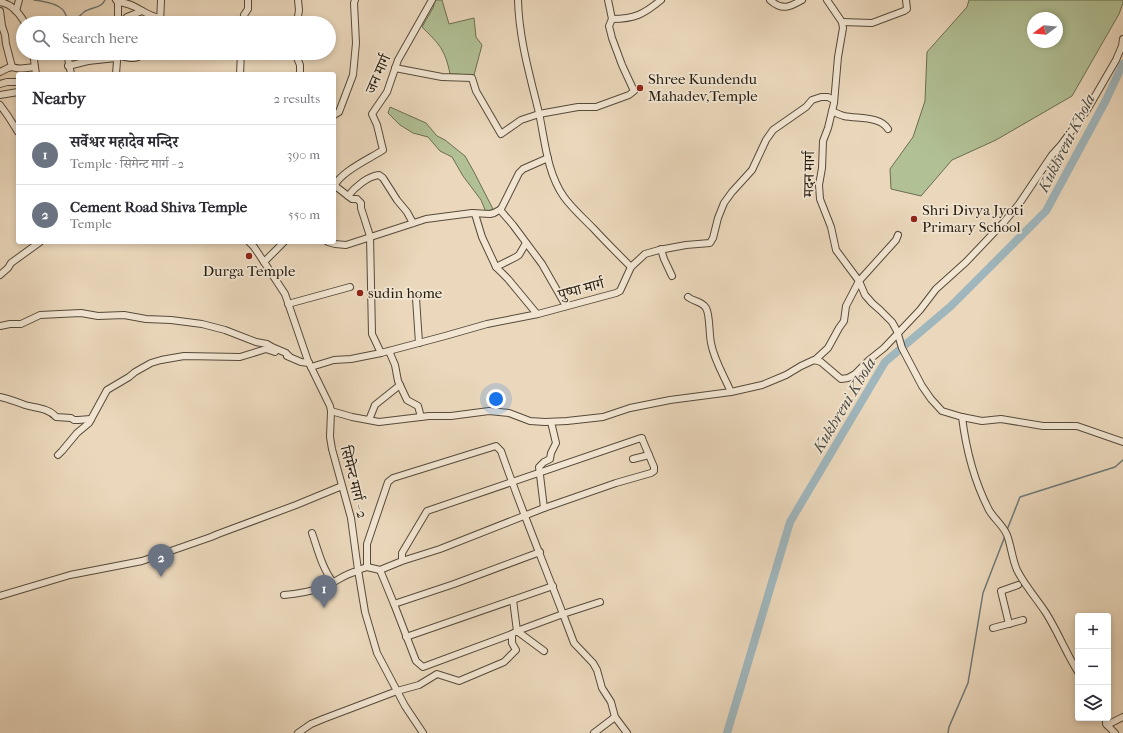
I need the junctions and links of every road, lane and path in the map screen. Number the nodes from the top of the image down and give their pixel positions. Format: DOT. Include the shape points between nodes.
graph roads {
  1 [pos="161,0"];
  2 [pos="248,0"];
  3 [pos="298,0"];
  4 [pos="355,0"];
  5 [pos="432,0"];
  6 [pos="518,0"];
  7 [pos="608,0"];
  8 [pos="661,0"];
  9 [pos="770,0"];
  10 [pos="802,0"];
  11 [pos="827,0"];
  12 [pos="906,0"];
  13 [pos="19,1"];
  14 [pos="117,1"];
  15 [pos="0,2"];
  16 [pos="0,11"];
  17 [pos="16,11"];
  18 [pos="142,11"];
  19 [pos="20,16"];
  20 [pos="119,16"];
  21 [pos="130,16"];
  22 [pos="153,16"];
  23 [pos="160,16"];
  24 [pos="244,16"];
  25 [pos="298,16"];
  26 [pos="612,19"];
  27 [pos="842,22"];
  28 [pos="1123,39"];
  29 [pos="34,60"];
  30 [pos="68,60"];
  31 [pos="90,60"];
  32 [pos="116,60"];
  33 [pos="241,60"];
  34 [pos="298,60"];
  35 [pos="68,66"];
  36 [pos="12,67"];
  37 [pos="35,67"];
  38 [pos="395,68"];
  39 [pos="0,72"];
  40 [pos="36,72"];
  41 [pos="70,72"];
  42 [pos="116,72"];
  43 [pos="240,72"];
  44 [pos="300,72"];
  45 [pos="16,82"];
  46 [pos="0,84"];
  47 [pos="16,92"];
  48 [pos="0,95"];
  49 [pos="834,100"];
  50 [pos="0,106"];
  51 [pos="832,111"];
  52 [pos="336,114"];
  53 [pos="539,114"];
  54 [pos="16,125"];
  55 [pos="888,129"];
  56 [pos="548,158"];
  57 [pos="336,181"];
  58 [pos="336,187"];
  59 [pos="348,196"];
  60 [pos="501,209"];
  61 [pos="475,214"];
  62 [pos="413,223"];
  63 [pos="898,235"];
  64 [pos="370,236"];
  65 [pos="526,243"];
  66 [pos="37,244"];
  67 [pos="251,244"];
  68 [pos="282,244"];
  69 [pos="335,244"];
  70 [pos="661,249"];
  71 [pos="264,262"];
  72 [pos="496,266"];
  73 [pos="631,267"];
  74 [pos="0,275"];
  75 [pos="672,276"];
  76 [pos="859,280"];
  77 [pos="350,287"];
  78 [pos="416,298"];
  79 [pos="688,298"];
  80 [pos="288,304"];
  81 [pos="566,306"];
  82 [pos="537,314"];
  83 [pos="0,326"];
  84 [pos="897,333"];
  85 [pos="419,343"];
  86 [pos="388,351"];
  87 [pos="381,353"];
  88 [pos="290,357"];
  89 [pos="815,360"];
  90 [pos="310,365"];
  91 [pos="400,385"];
  92 [pos="731,392"];
  93 [pos="0,397"];
  94 [pos="331,410"];
  95 [pos="421,417"];
  96 [pos="962,417"];
  97 [pos="91,418"];
  98 [pos="369,420"];
  99 [pos="551,422"];
  100 [pos="1123,442"];
  101 [pos="58,455"];
  102 [pos="649,455"];
  103 [pos="633,459"];
  104 [pos="540,473"];
  105 [pos="512,483"];
  106 [pos="342,486"];
  107 [pos="544,508"];
  108 [pos="525,516"];
  109 [pos="312,533"];
  110 [pos="540,552"];
  111 [pos="402,561"];
  112 [pos="367,567"];
  113 [pos="380,570"];
  114 [pos="358,571"];
  115 [pos="333,582"];
  116 [pos="553,586"];
  117 [pos="1018,586"];
  118 [pos="284,595"];
  119 [pos="0,596"];
  120 [pos="513,600"];
  121 [pos="600,602"];
  122 [pos="394,604"];
  123 [pos="563,614"];
  124 [pos="1023,620"];
  125 [pos="1009,624"];
  126 [pos="993,628"];
  127 [pos="515,633"];
  128 [pos="406,637"];
  129 [pos="544,651"];
  130 [pos="1075,668"];
  131 [pos="398,691"];
  132 [pos="615,716"];
  133 [pos="1123,717"];
  134 [pos="1107,721"];
  135 [pos="1108,725"];
  136 [pos="298,733"];
  137 [pos="423,733"];
  138 [pos="594,733"];
  139 [pos="627,733"];
  140 [pos="1115,733"];
  1 -- 23 [label="street"];
  2 -- 24 [label="street" via="248,9"];
  3 -- 25 [label="street"];
  4 -- 52 [label="street" via="354,75"];
  5 -- 38 [label="street, जन मार्ग"];
  6 -- 53 [label="street" via="524,53"];
  7 -- 26 [label="street"];
  8 -- 26 [label="street" via="637,16"];
  9 -- 10 [label="street" via="780,7 790,7"];
  11 -- 27 [label="street"];
  12 -- 27 [label="street" via="907,9 876,21"];
  13 -- 17 [label="street"];
  14 -- 18 [label="street" via="132,4"];
  14 -- 20 [label="street"];
  15 -- 17 [label="street"];
  16 -- 36 [label="street"];
  17 -- 19 [label="street"];
  18 -- 21 [label="street"];
  18 -- 22 [label="street"];
  26 -- 53 [label="street" via="609,26 612,38 634,91 596,107 578,107"];
  27 -- 49 [label="street, मदन मार्ग"];
  28 -- 84 [label="street" via="1116,60 1087,110 1019,204"];
  29 -- 37 [label="street"];
  30 -- 35 [label="street"];
  31 -- 35 [label="street"];
  32 -- 42 [label="street"];
  33 -- 43 [label="street"];
  34 -- 44 [label="street"];
  35 -- 41 [label="street"];
  36 -- 37 [label="street"];
  36 -- 39 [label="street"];
  37 -- 40 [label="street"];
  38 -- 53 [label="street" via="442,77 472,78 476,91 501,134 521,120"];
  38 -- 57 [label="street, जन मार्ग" via="387,92 372,114 383,150"];
  45 -- 46 [label="street"];
  47 -- 48 [label="street"];
  49 -- 51 [label="street, मदन मार्ग"];
  49 -- 70 [label="street, पुष्पा मार्ग" via="821,97 812,100 773,130 752,170 724,203 710,243"];
  50 -- 54 [label="street"];
  51 -- 55 [label="street" via="844,116 877,121 886,125"];
  51 -- 76 [label="street, मदन मार्ग" via="823,141 820,199 831,227 836,250"];
  53 -- 56 [label="street"];
  56 -- 60 [label="street" via="519,173"];
  56 -- 73 [label="street" via="564,196"];
  58 -- 59 [label="street"];
  59 -- 62 [label="street" via="368,178 379,175"];
  59 -- 64 [label="street" via="361,203"];
  60 -- 61 [label="street" via="490,214"];
  60 -- 65 [label="street"];
  61 -- 62 [label="street" via="426,219"];
  61 -- 72 [label="street" via="482,237"];
  62 -- 64 [label="street"];
  63 -- 76 [label="street"];
  64 -- 69 [label="street" via="346,245"];
  64 -- 87 [label="street" via="372,334"];
  65 -- 72 [label="street" via="519,255"];
  65 -- 81 [label="street" via="542,264"];
  66 -- 74 [label="street" via="11,263"];
  67 -- 71 [label="street, सिमेन्ट मार्ग - 2"];
  68 -- 71 [label="street"];
  70 -- 73 [label="street, पुष्पा मार्ग" via="645,254"];
  70 -- 75 [label="street"];
  71 -- 80 [label="street, सिमेन्ट मार्ग - 2" via="285,294"];
  72 -- 82 [label="street"];
  73 -- 81 [label="street, पुष्पा मार्ग" via="620,291"];
  76 -- 84 [label="street, मदन मार्ग" via="865,295 892,322"];
  76 -- 89 [label="street" via="846,306 844,321 828,348"];
  77 -- 80 [label="street"];
  78 -- 85 [label="street"];
  79 -- 92 [label="street" via="704,305 707,310 711,343"];
  80 -- 90 [label="street, सिमेन्ट मार्ग - 2"];
  81 -- 82 [label="street, पुष्पा मार्ग"];
  82 -- 85 [label="street, पुष्पा मार्ग" via="487,324"];
  83 -- 88 [label="street" via="21,324 40,315 60,314 124,315 195,322 267,344"];
  84 -- 89 [label="street" via="884,348 848,378 841,379"];
  84 -- 96 [label="street, मदन मार्ग" via="908,361 931,399 942,411"];
  85 -- 86 [label="street, पुष्पा मार्ग"];
  86 -- 87 [label="street, पुष्पा मार्ग"];
  86 -- 91 [label="street"];
  87 -- 90 [label="street, पुष्पा मार्ग"];
  88 -- 90 [label="street"];
  88 -- 97 [label="street" via="266,349 240,357 184,356 161,360 135,372 107,390"];
  89 -- 92 [label="street" via="762,385"];
  90 -- 94 [label="street, सिमेन्ट मार्ग - 2"];
  91 -- 95 [label="street" via="407,400 418,406"];
  91 -- 98 [label="street" via="376,405"];
  92 -- 99 [label="street" via="630,408 603,417"];
  93 -- 97 [label="street" via="45,410 56,417 78,420"];
  94 -- 98 [label="street"];
  94 -- 106 [label="street, सिमेन्ट मार्ग - 2" via="330,437"];
  95 -- 98 [label="street" via="379,422"];
  95 -- 99 [label="street" via="489,411 530,421"];
  96 -- 100 [label="street, मदन मार्ग" via="982,421 1001,419 1043,426 1077,426"];
  96 -- 130 [label="street" via="975,480 990,512 1006,533 1017,569 1046,613"];
  97 -- 101 [label="street"];
  99 -- 104 [label="street" via="556,443 550,459 539,467"];
  102 -- 103 [label="street"];
  102 -- 104 [label="street" via="642,438"];
  102 -- 107 [label="street" via="654,467 651,473"];
  104 -- 105 [label="street"];
  104 -- 107 [label="street"];
  105 -- 108 [label="street"];
  105 -- 111 [label="street" via="427,511 402,553"];
  105 -- 112 [label="street" via="501,451 496,446 393,478 388,482 367,544"];
  106 -- 114 [label="street, सिमेन्ट मार्ग - 2"];
  106 -- 119 [label="street" via="142,561 70,575"];
  107 -- 108 [label="street"];
  108 -- 110 [label="street"];
  108 -- 111 [label="street"];
  109 -- 115 [label="street" via="324,567"];
  110 -- 116 [label="street"];
  110 -- 122 [label="street"];
  111 -- 113 [label="street"];
  112 -- 113 [label="street"];
  112 -- 114 [label="street"];
  113 -- 122 [label="street"];
  114 -- 115 [label="street"];
  114 -- 131 [label="street, सिमेन्ट मार्ग - 2" via="365,612 378,654"];
  115 -- 118 [label="street" via="325,587"];
  116 -- 120 [label="street"];
  116 -- 123 [label="street"];
  117 -- 125 [label="street" via="1001,591"];
  120 -- 127 [label="street"];
  120 -- 128 [label="street"];
  121 -- 123 [label="street"];
  122 -- 128 [label="street"];
  123 -- 127 [label="street"];
  123 -- 132 [label="street" via="574,643 597,670"];
  124 -- 125 [label="street"];
  125 -- 126 [label="street"];
  127 -- 128 [label="street" via="423,667 416,661"];
  127 -- 129 [label="street"];
  127 -- 131 [label="street" via="512,643 516,650 504,662 458,681 438,674"];
  131 -- 136 [label="street" via="311,724"];
  131 -- 137 [label="street, सिमेन्ट मार्ग - 2"];
  132 -- 138 [label="street"];
  132 -- 139 [label="street"];
  133 -- 135 [label="street"];
  134 -- 135 [label="street"];
  135 -- 140 [label="street"];
}
